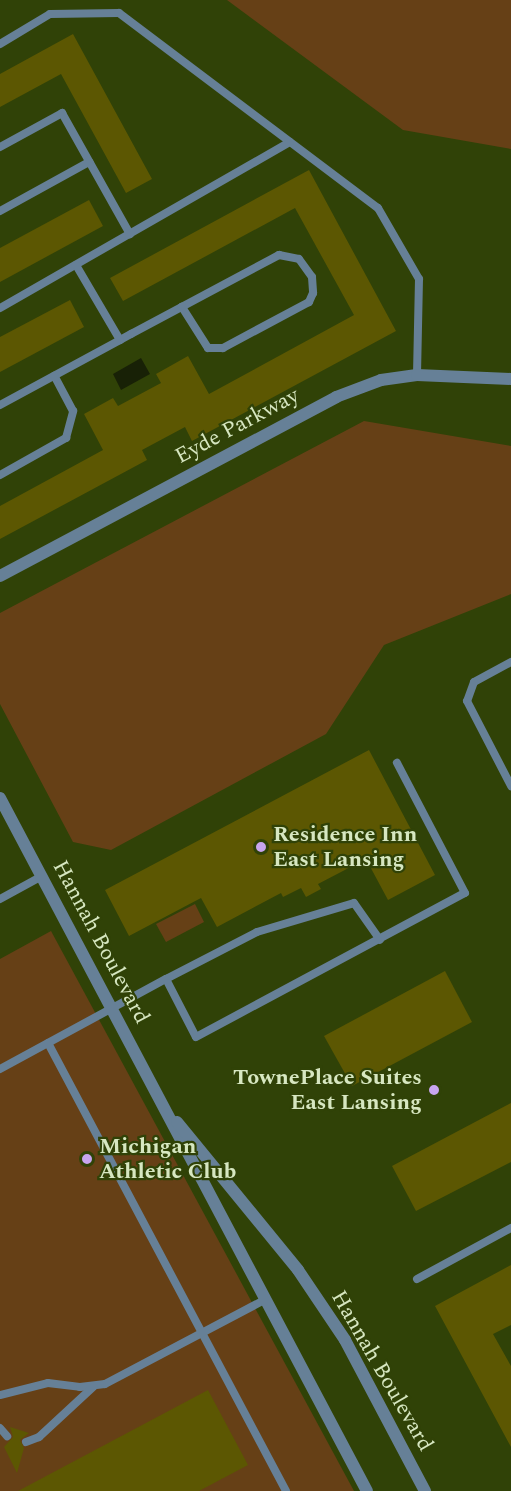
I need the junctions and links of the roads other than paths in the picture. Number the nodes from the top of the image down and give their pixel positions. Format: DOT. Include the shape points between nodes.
graph roads {
  1 [pos="0,44"];
  2 [pos="290,142"];
  3 [pos="0,147"];
  4 [pos="89,162"];
  5 [pos="0,211"];
  6 [pos="130,234"];
  7 [pos="76,265"];
  8 [pos="182,307"];
  9 [pos="0,308"];
  10 [pos="120,340"];
  11 [pos="417,375"];
  12 [pos="54,376"];
  13 [pos="511,379"];
  14 [pos="0,405"];
  15 [pos="0,475"];
  16 [pos="0,576"];
  17 [pos="511,662"];
  18 [pos="397,762"];
  19 [pos="511,786"];
  20 [pos="0,798"];
  21 [pos="42,876"];
  22 [pos="0,899"];
  23 [pos="380,939"];
  24 [pos="166,980"];
  25 [pos="112,1009"];
  26 [pos="48,1043"];
  27 [pos="0,1069"];
  28 [pos="164,1106"];
  29 [pos="511,1228"];
  30 [pos="417,1280"];
  31 [pos="264,1300"];
  32 [pos="202,1334"];
  33 [pos="93,1387"];
  34 [pos="0,1395"];
  35 [pos="0,1428"];
  36 [pos="7,1436"];
  37 [pos="26,1442"];
  38 [pos="286,1491"];
  39 [pos="367,1491"];
  40 [pos="425,1491"];
  1 -- 2 [label="lane" via="50,14 119,13"];
  2 -- 6 [label="lane"];
  2 -- 11 [label="lane" via="378,208 419,279"];
  3 -- 4 [label="lane" via="62,113"];
  4 -- 5 [label="lane"];
  4 -- 6 [label="lane"];
  6 -- 7 [label="lane"];
  7 -- 9 [label="lane"];
  7 -- 10 [label="lane"];
  8 -- 8 [label="lane" via="279,255 299,259 312,277 309,302 223,348 208,348"];
  8 -- 10 [label="lane"];
  10 -- 12 [label="lane"];
  11 -- 13 [label="street, Eyde Parkway"];
  11 -- 16 [label="street, Eyde Parkway" via="381,380 336,397"];
  12 -- 14 [label="lane"];
  12 -- 15 [label="lane" via="74,411 66,438"];
  17 -- 19 [label="lane" via="474,682 467,701"];
  18 -- 23 [label="lane" via="465,893"];
  20 -- 21 [label="street, Hannah Boulevard"];
  21 -- 22 [label="lane"];
  21 -- 25 [label="street, Hannah Boulevard"];
  23 -- 24 [label="lane" via="354,903 257,932"];
  23 -- 24 [label="lane" via="196,1037"];
  24 -- 25 [label="lane"];
  25 -- 26 [label="lane"];
  25 -- 28 [label="street, Hannah Boulevard"];
  26 -- 27 [label="lane"];
  26 -- 32 [label="lane"];
  28 -- 31 [label="street, Hannah Boulevard"];
  28 -- 40 [label="street, Hannah Boulevard" via="298,1270 345,1340"];
  29 -- 30 [label="lane"];
  31 -- 32 [label="lane"];
  31 -- 39 [label="street, Hannah Boulevard"];
  32 -- 33 [label="lane"];
  32 -- 38 [label="lane"];
  33 -- 34 [label="lane" via="48,1383"];
  33 -- 37 [label="lane" via="39,1437"];
  35 -- 36 [label="lane"];
}
